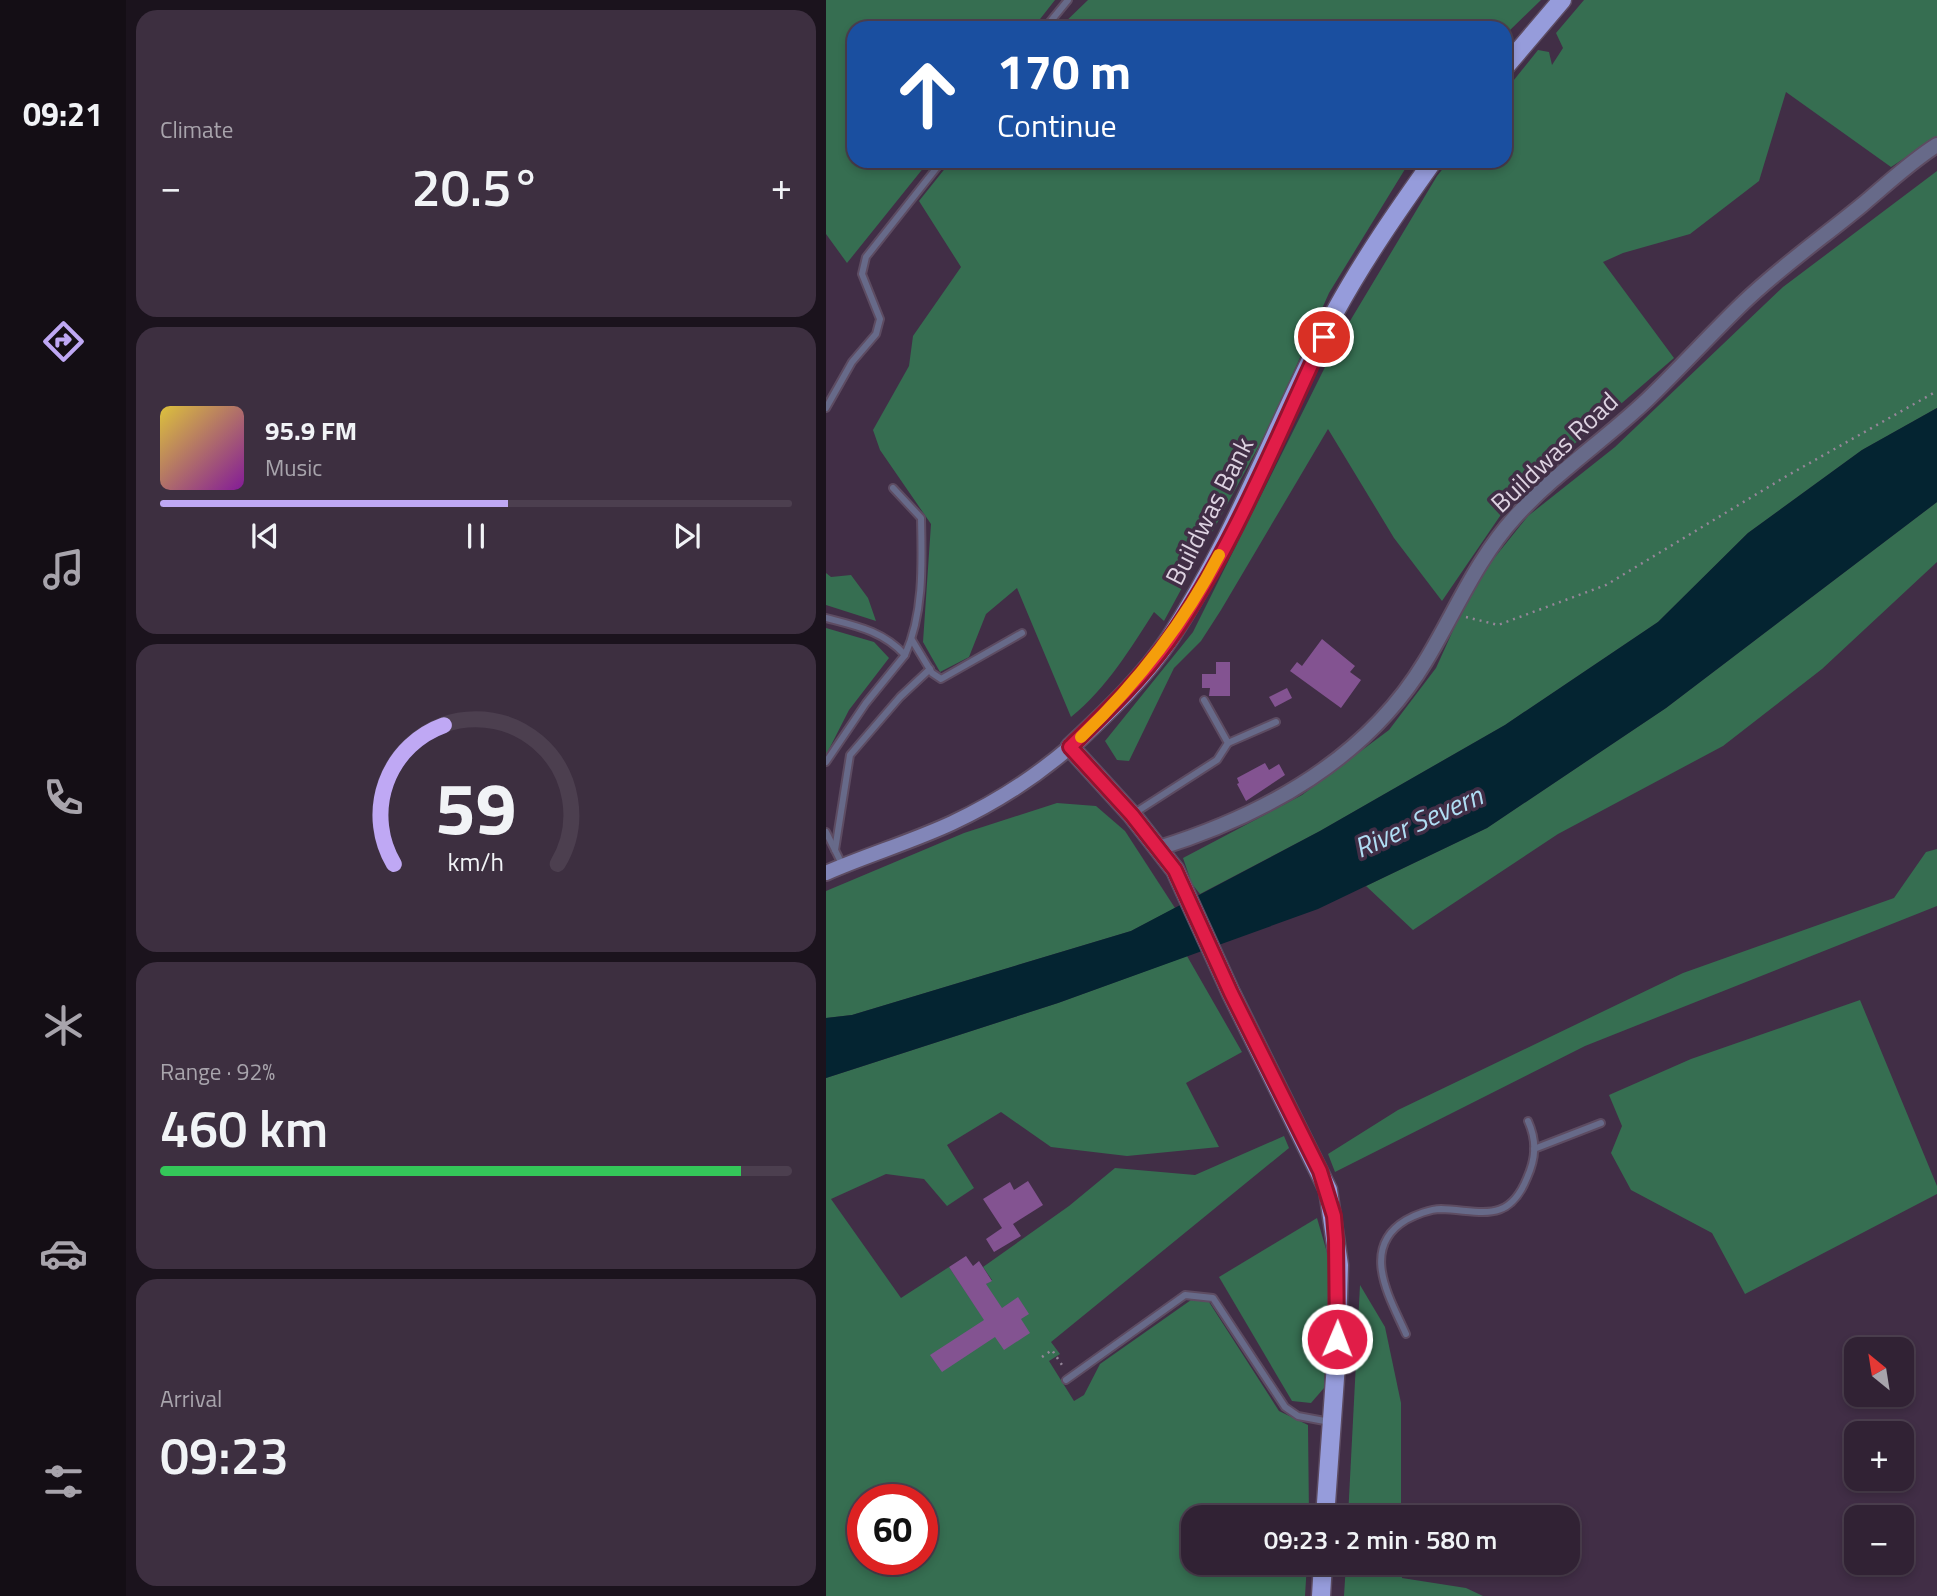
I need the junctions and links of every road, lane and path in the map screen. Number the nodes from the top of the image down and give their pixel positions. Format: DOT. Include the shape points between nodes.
graph roads {
  1 [pos="1068,0"];
  2 [pos="1562,0"];
  3 [pos="1051,21"];
  4 [pos="1512,59"];
  5 [pos="1937,145"];
  6 [pos="936,168"];
  7 [pos="1428,168"];
  8 [pos="1937,391"];
  9 [pos="826,408"];
  10 [pos="892,488"];
  11 [pos="1451,611"];
  12 [pos="826,618"];
  13 [pos="1022,633"];
  14 [pos="912,640"];
  15 [pos="905,655"];
  16 [pos="930,669"];
  17 [pos="1204,700"];
  18 [pos="1276,722"];
  19 [pos="1228,743"];
  20 [pos="1070,747"];
  21 [pos="826,762"];
  22 [pos="1132,815"];
  23 [pos="826,832"];
  24 [pos="1159,848"];
  25 [pos="835,850"];
  26 [pos="843,866"];
  27 [pos="826,873"];
  28 [pos="1528,1121"];
  29 [pos="1601,1123"];
  30 [pos="1534,1149"];
  31 [pos="1406,1335"];
  32 [pos="1042,1357"];
  33 [pos="1066,1371"];
  34 [pos="1066,1380"];
  35 [pos="1330,1422"];
  36 [pos="1326,1505"];
  37 [pos="1322,1575"];
  38 [pos="1321,1596"];
  1 -- 3 [label="lane"];
  2 -- 4 [label="main road"];
  5 -- 11 [label="street, Buildwas Road" via="1742,303 1695,355 1619,426 1539,492 1494,542"];
  6 -- 9 [label="lane" via="866,257 862,274 880,319 876,334 852,362"];
  7 -- 20 [label="main road, Buildwas Bank" via="1386,226 1335,313 1220,554 1169,639 1126,693"];
  8 -- 11 [label="path" via="1606,585 1498,625"];
  10 -- 14 [label="lane" via="922,518 922,563"];
  11 -- 24 [label="street, Buildwas Road" via="1408,690 1346,755 1238,817"];
  12 -- 15 [label="lane" via="872,630"];
  13 -- 16 [label="lane" via="949,677 936,678"];
  14 -- 15 [label="lane"];
  14 -- 16 [label="lane"];
  15 -- 21 [label="lane"];
  16 -- 25 [label="lane" via="850,755"];
  17 -- 19 [label="lane"];
  18 -- 19 [label="lane"];
  19 -- 22 [label="lane" via="1217,760"];
  20 -- 22 [label="main road"];
  20 -- 26 [label="main road" via="986,806"];
  22 -- 24 [label="main road"];
  23 -- 25 [label="lane"];
  24 -- 35 [label="main road" via="1175,870 1320,1171 1334,1216 1338,1277"];
  25 -- 26 [label="lane"];
  26 -- 27 [label="main road"];
  28 -- 30 [label="lane"];
  29 -- 30 [label="lane"];
  30 -- 31 [label="lane" via="1519,1198 1499,1210 1470,1214 1439,1209 1414,1215 1394,1227 1379,1257 1381,1280"];
  32 -- 33 [label="path" via="1052,1350"];
  34 -- 35 [label="lane" via="1185,1295 1213,1298 1285,1407 1298,1416"];
  35 -- 36 [label="main road"];
  37 -- 38 [label="main road"];
}
